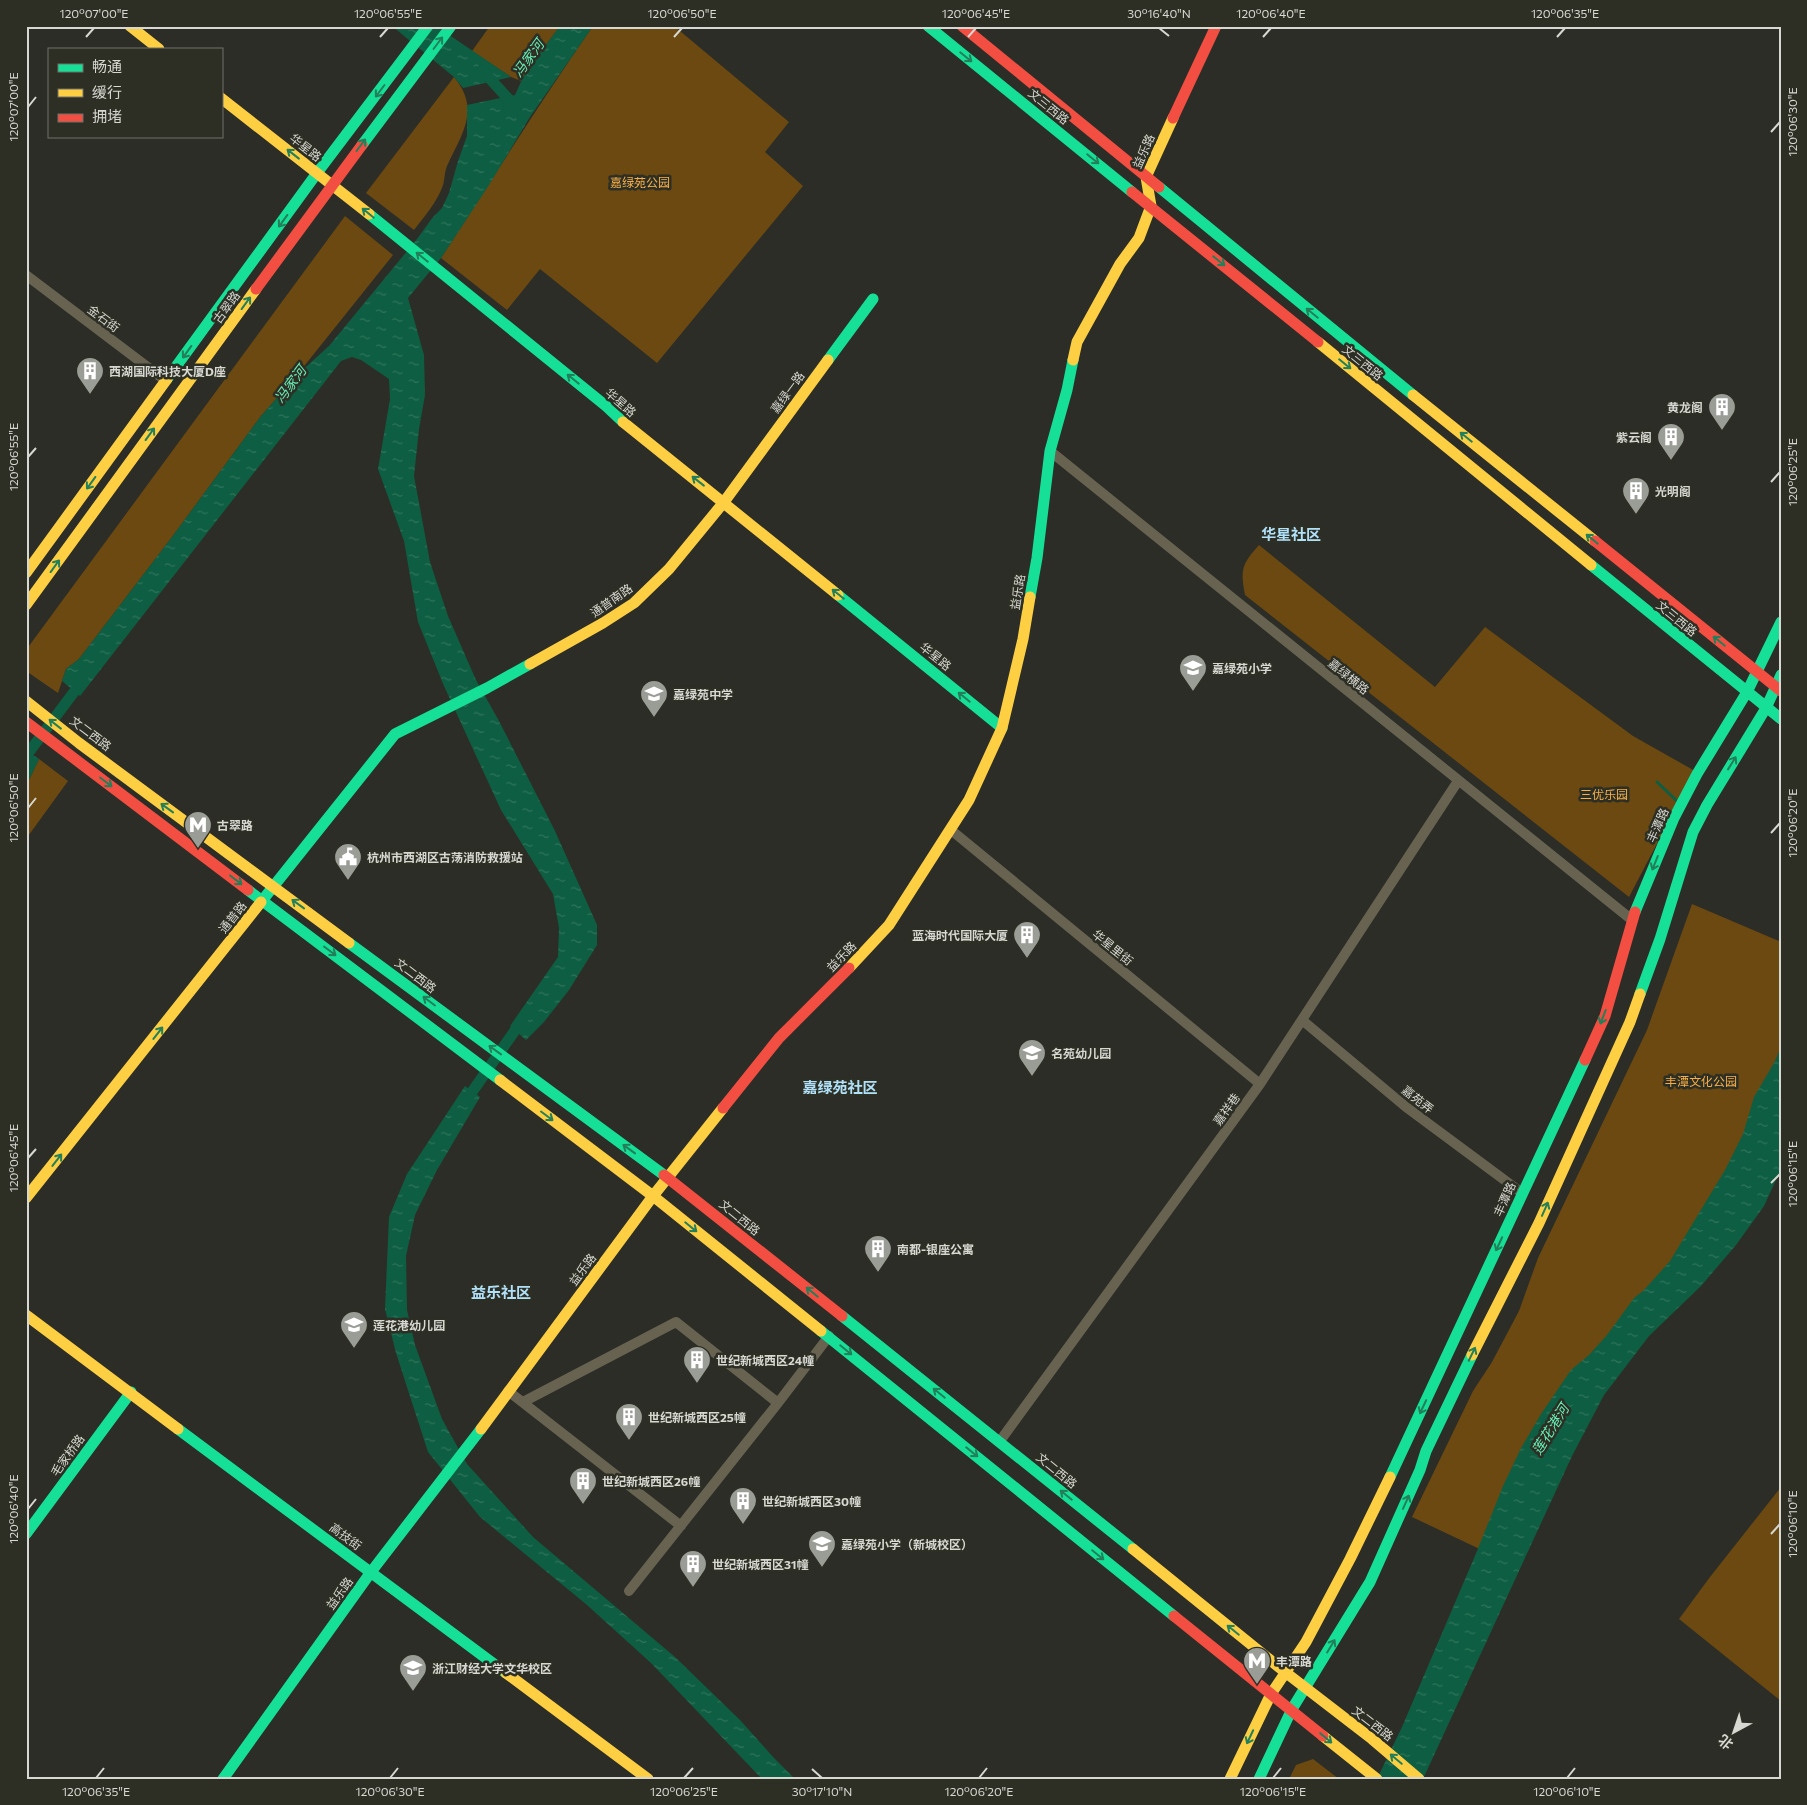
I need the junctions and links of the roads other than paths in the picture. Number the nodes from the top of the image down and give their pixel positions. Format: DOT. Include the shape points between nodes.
graph roads {
  1 [pos="130,26"];
  2 [pos="428,26"];
  3 [pos="451,26"];
  4 [pos="928,26"];
  5 [pos="962,26"];
  6 [pos="1216,26"];
  7 [pos="157,48"];
  8 [pos="222,99"];
  9 [pos="317,173"];
  10 [pos="1146,177"];
  11 [pos="332,184"];
  12 [pos="1151,206"];
  13 [pos="26,275"];
  14 [pos="873,299"];
  15 [pos="166,380"];
  16 [pos="1050,451"];
  17 [pos="724,502"];
  18 [pos="26,572"];
  19 [pos="26,605"];
  20 [pos="1781,622"];
  21 [pos="1756,672"];
  22 [pos="1781,675"];
  23 [pos="487,688"];
  24 [pos="1778,689"];
  25 [pos="1747,692"];
  26 [pos="29,703"];
  27 [pos="1766,708"];
  28 [pos="1781,719"];
  29 [pos="26,722"];
  30 [pos="1002,728"];
  31 [pos="1458,781"];
  32 [pos="951,830"];
  33 [pos="273,886"];
  34 [pos="263,900"];
  35 [pos="1632,920"];
  36 [pos="1302,1020"];
  37 [pos="1260,1084"];
  38 [pos="668,1178"];
  39 [pos="1522,1193"];
  40 [pos="653,1196"];
  41 [pos="26,1198"];
  42 [pos="26,1315"];
  43 [pos="828,1336"];
  44 [pos="508,1391"];
  45 [pos="130,1392"];
  46 [pos="523,1402"];
  47 [pos="778,1403"];
  48 [pos="1000,1441"];
  49 [pos="681,1526"];
  50 [pos="26,1534"];
  51 [pos="371,1572"];
  52 [pos="629,1591"];
  53 [pos="1285,1672"];
  54 [pos="1306,1688"];
  55 [pos="1270,1694"];
  56 [pos="1292,1709"];
  57 [pos="223,1779"];
  58 [pos="648,1779"];
  59 [pos="1230,1779"];
  60 [pos="1259,1779"];
  61 [pos="1377,1779"];
  62 [pos="1419,1779"];
  1 -- 7 [label="main road"];
  2 -- 9 [label="main road, 古翠路, one-way"];
  11 -- 3 [label="main road, 古翠路, one-way"];
  4 -- 12 [label="main road, 文三西路, one-way"];
  5 -- 10 [label="main road, 文三西路"];
  6 -- 10 [label="main road, 益乐路"];
  9 -- 8 [label="main road, 华星路, one-way"];
  9 -- 11 [label="main road, 华星路"];
  9 -- 15 [label="main road, 古翠路, one-way"];
  10 -- 12 [label="main road, 益乐路"];
  21 -- 10 [label="main road, 文三西路, one-way"];
  17 -- 11 [label="main road, 华星路, one-way"];
  19 -- 11 [label="main road, 古翠路, one-way"];
  12 -- 16 [label="main road, 益乐路" via="1139,238 1120,264 1077,342"];
  12 -- 25 [label="main road, 文三西路, one-way"];
  13 -- 15 [label="street, 金石街"];
  14 -- 17 [label="main road, 嘉绿一路"];
  15 -- 18 [label="main road, 古翠路, one-way"];
  16 -- 30 [label="main road, 益乐路" via="1024,639"];
  16 -- 31 [label="street, 嘉绿横路"];
  17 -- 23 [label="main road, 通普南路" via="669,569 634,603 603,624"];
  30 -- 17 [label="main road, 华星路, one-way"];
  20 -- 21 [label="main road, 丰潭路"];
  21 -- 24 [label="main road, 文三西路"];
  21 -- 25 [label="main road, 丰潭路"];
  22 -- 24 [label="main road"];
  23 -- 33 [label="main road, 通普路" via="394,734"];
  24 -- 27 [label="main road"];
  25 -- 27 [label="main road, 文三西路"];
  25 -- 35 [label="main road, 丰潭路, one-way" via="1674,818"];
  33 -- 26 [label="main road, 文二西路, one-way"];
  27 -- 28 [label="main road, 文三西路"];
  54 -- 27 [label="main road, one-way" via="1370,1582 1426,1451 1539,1223 1626,1031 1660,939 1693,832"];
  29 -- 34 [label="main road, one-way"];
  30 -- 32 [label="main road, 益乐路" via="969,800"];
  31 -- 35 [label="street, 嘉绿横路"];
  31 -- 36 [label="street, 嘉祥巷"];
  32 -- 37 [label="street, 华星里街"];
  32 -- 38 [label="main road, 益乐路" via="889,924 779,1038"];
  33 -- 34 [label="main road, 通普路"];
  38 -- 33 [label="main road, 文二西路, one-way"];
  34 -- 40 [label="main road, one-way"];
  41 -- 34 [label="main road, 通普路, one-way"];
  35 -- 39 [label="main road, 丰潭路, one-way" via="1605,1016"];
  36 -- 37 [label="street, 嘉祥巷"];
  36 -- 39 [label="street, 嘉苑弄" via="1406,1107"];
  37 -- 48 [label="street, 嘉祥巷"];
  38 -- 40 [label="main road, 益乐路"];
  48 -- 38 [label="main road, 文二西路, one-way"];
  39 -- 53 [label="main road, 丰潭路, one-way" via="1354,1551 1306,1642"];
  40 -- 43 [label="main road, one-way"];
  40 -- 44 [label="main road, 益乐路"];
  42 -- 45 [label="main road, 高技街"];
  43 -- 47 [label="street"];
  43 -- 55 [label="main road, one-way"];
  44 -- 46 [label="street"];
  44 -- 51 [label="main road, 益乐路"];
  45 -- 50 [label="main road, 毛家桥路"];
  45 -- 51 [label="main road, 高技街"];
  46 -- 47 [label="street" via="676,1322"];
  46 -- 49 [label="street"];
  47 -- 49 [label="street"];
  53 -- 48 [label="main road, 文二西路, one-way"];
  49 -- 52 [label="street"];
  51 -- 57 [label="main road, 益乐路"];
  51 -- 58 [label="main road, 高技街"];
  53 -- 54 [label="main road, 文二西路"];
  53 -- 55 [label="main road, 丰潭路"];
  54 -- 56 [label="main road"];
  62 -- 54 [label="main road, 文二西路, one-way"];
  55 -- 56 [label="main road"];
  55 -- 59 [label="main road, 丰潭路, one-way"];
  56 -- 60 [label="main road"];
  56 -- 61 [label="main road, one-way"];
}
